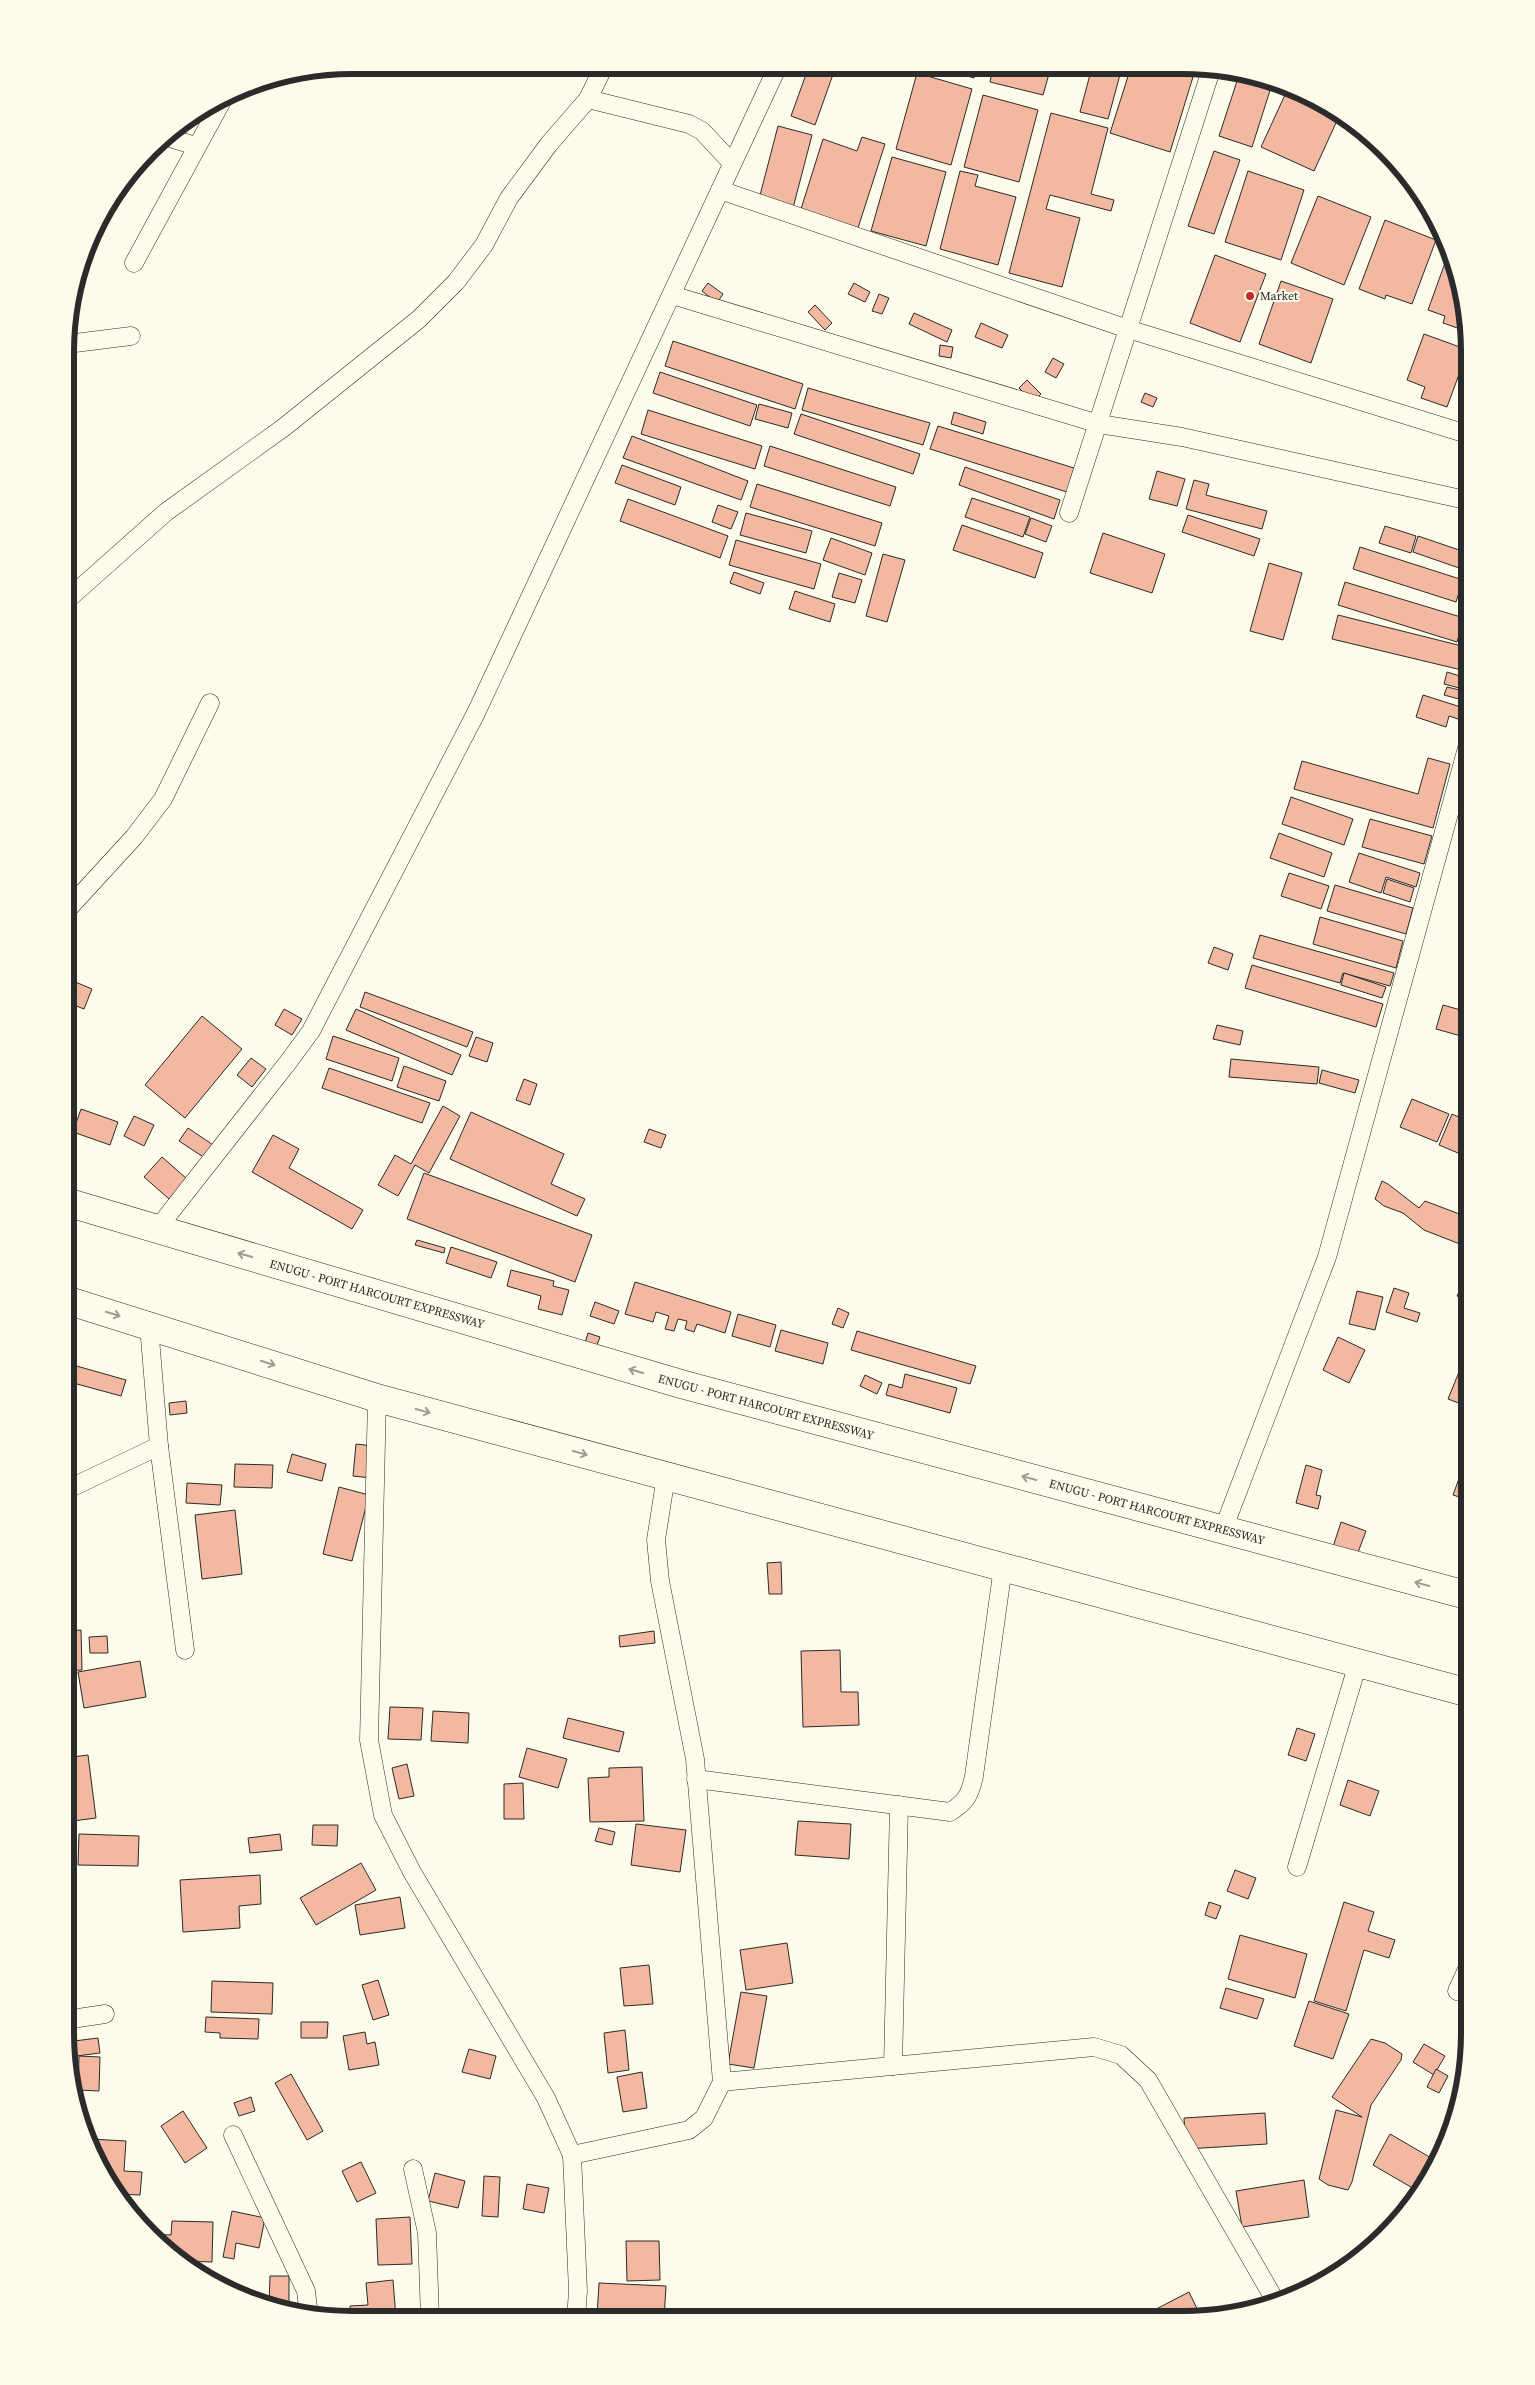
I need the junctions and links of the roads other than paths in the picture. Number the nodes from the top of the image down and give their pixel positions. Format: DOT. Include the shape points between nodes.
graph roads {
  1 [pos="600,74"];
  2 [pos="774,74"];
  3 [pos="1210,75"];
  4 [pos="588,99"];
  5 [pos="218,108"];
  6 [pos="173,139"];
  7 [pos="196,146"];
  8 [pos="732,163"];
  9 [pos="720,190"];
  10 [pos="134,263"];
  11 [pos="672,295"];
  12 [pos="1128,329"];
  13 [pos="131,336"];
  14 [pos="74,343"];
  15 [pos="1099,424"];
  16 [pos="1461,431"];
  17 [pos="1461,499"];
  18 [pos="1069,513"];
  19 [pos="74,594"];
  20 [pos="210,703"];
  21 [pos="1461,770"];
  22 [pos="74,902"];
  23 [pos="74,1204"];
  24 [pos="156,1229"];
  25 [pos="74,1303"];
  26 [pos="149,1326"];
  27 [pos="377,1398"];
  28 [pos="160,1446"];
  29 [pos="666,1476"];
  30 [pos="74,1486"];
  31 [pos="1224,1530"];
  32 [pos="1003,1567"];
  33 [pos="1461,1594"];
  34 [pos="185,1650"];
  35 [pos="1358,1663"];
  36 [pos="1461,1691"];
  37 [pos="696,1779"];
  38 [pos="899,1805"];
  39 [pos="1297,1867"];
  40 [pos="1461,1982"];
  41 [pos="1457,1991"];
  42 [pos="104,2014"];
  43 [pos="74,2019"];
  44 [pos="893,2066"];
  45 [pos="722,2082"];
  46 [pos="232,2135"];
  47 [pos="572,2155"];
  48 [pos="413,2169"];
  49 [pos="1273,2297"];
  50 [pos="308,2308"];
  51 [pos="430,2311"];
  52 [pos="577,2311"];
  1 -- 4 [label="street"];
  2 -- 8 [label="street"];
  3 -- 12 [label="street"];
  4 -- 8 [label="street" via="689,124 702,131"];
  4 -- 19 [label="street" via="509,198 484,245 456,282 419,319 282,428 166,512"];
  5 -- 7 [label="street"];
  6 -- 7 [label="street"];
  7 -- 10 [label="street"];
  8 -- 9 [label="street"];
  9 -- 11 [label="street"];
  9 -- 12 [label="street"];
  11 -- 15 [label="street"];
  11 -- 24 [label="street" via="476,713 310,1031"];
  12 -- 15 [label="street"];
  12 -- 16 [label="street"];
  13 -- 14 [label="street"];
  15 -- 17 [label="street" via="1182,437"];
  15 -- 18 [label="street"];
  20 -- 22 [label="street" via="163,799 134,838"];
  21 -- 31 [label="street" via="1327,1257"];
  23 -- 24 [label="highway, ENUGU - PORT HARCOURT EXPRESSWAY"];
  31 -- 24 [label="highway, ENUGU - PORT HARCOURT EXPRESSWAY, one-way" via="681,1384"];
  25 -- 26 [label="highway, one-way"];
  26 -- 27 [label="highway, one-way"];
  26 -- 28 [label="street"];
  27 -- 29 [label="highway, one-way"];
  27 -- 47 [label="street" via="369,1740 383,1814 412,1872 546,2098"];
  28 -- 30 [label="street"];
  28 -- 34 [label="street"];
  29 -- 32 [label="highway"];
  29 -- 37 [label="street" via="656,1540 660,1581 695,1759"];
  33 -- 31 [label="highway, ENUGU - PORT HARCOURT EXPRESSWAY, one-way"];
  32 -- 35 [label="highway"];
  32 -- 38 [label="street" via="971,1789 964,1803 950,1812"];
  35 -- 36 [label="highway"];
  35 -- 39 [label="street"];
  37 -- 38 [label="street"];
  37 -- 45 [label="street"];
  38 -- 44 [label="street"];
  40 -- 41 [label="street"];
  42 -- 43 [label="street"];
  44 -- 45 [label="street"];
  44 -- 49 [label="street" via="1094,2047 1120,2055 1148,2080"];
  45 -- 47 [label="street" via="704,2118 689,2130"];
  46 -- 50 [label="street" via="306,2291"];
  47 -- 52 [label="street"];
  48 -- 51 [label="street" via="427,2233"];
}
